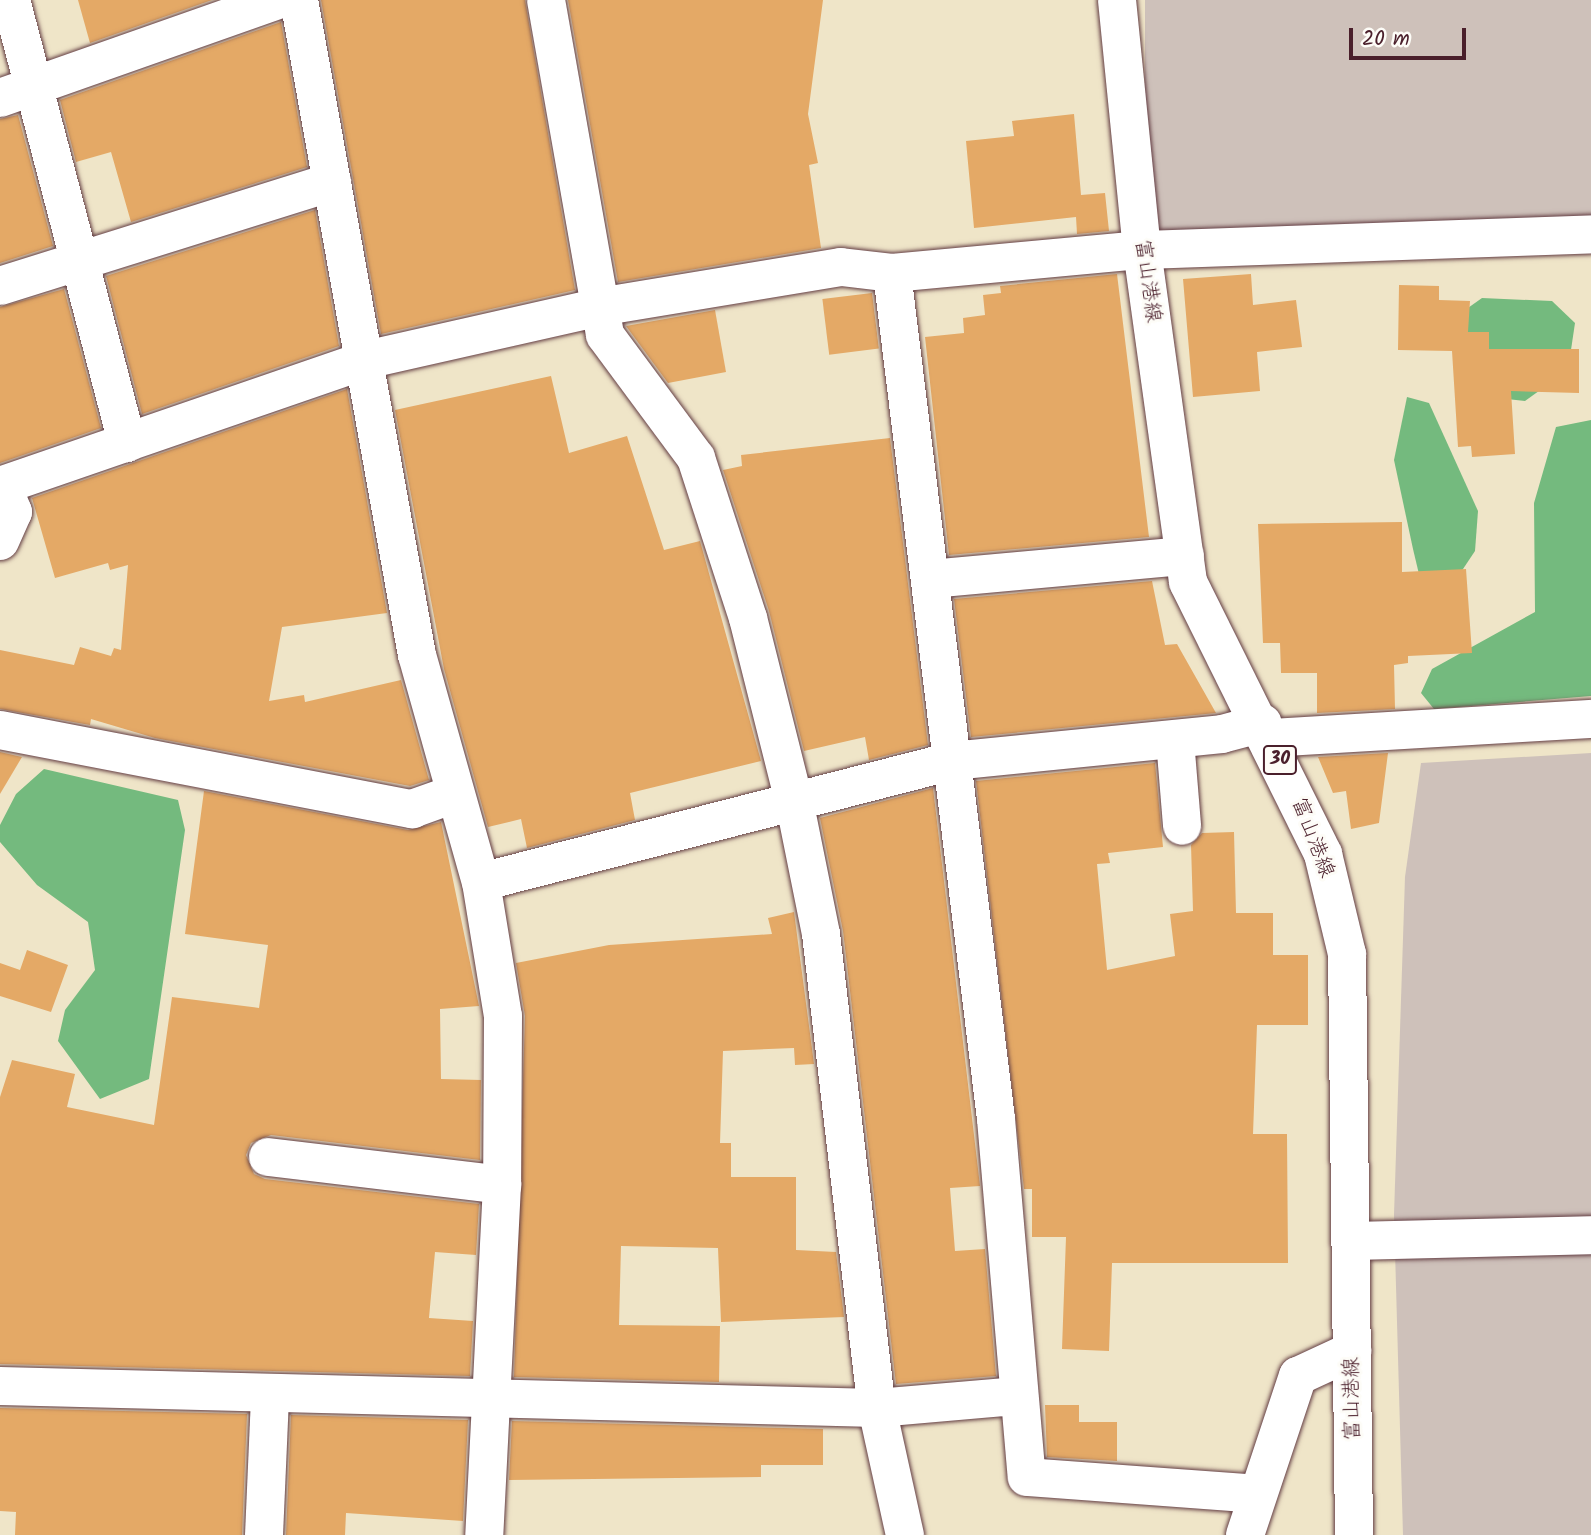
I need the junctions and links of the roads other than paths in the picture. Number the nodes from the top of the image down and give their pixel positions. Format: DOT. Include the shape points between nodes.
graph roads {
  1 [pos="10,0"];
  2 [pos="278,0"];
  3 [pos="299,0"];
  4 [pos="547,0"];
  5 [pos="1117,0"];
  6 [pos="17,92"];
  7 [pos="332,182"];
  8 [pos="1591,234"];
  9 [pos="1142,250"];
  10 [pos="79,260"];
  11 [pos="892,273"];
  12 [pos="0,286"];
  13 [pos="605,306"];
  14 [pos="365,360"];
  15 [pos="127,443"];
  16 [pos="1,486"];
  17 [pos="0,541"];
  18 [pos="1185,556"];
  19 [pos="930,579"];
  20 [pos="1591,719"];
  21 [pos="0,730"];
  22 [pos="1267,731"];
  23 [pos="1175,740"];
  24 [pos="952,761"];
  25 [pos="454,794"];
  26 [pos="795,805"];
  27 [pos="1182,826"];
  28 [pos="481,882"];
  29 [pos="268,1157"];
  30 [pos="502,1185"];
  31 [pos="1591,1235"];
  32 [pos="1351,1241"];
  33 [pos="1352,1351"];
  34 [pos="0,1386"];
  35 [pos="270,1395"];
  36 [pos="1016,1396"];
  37 [pos="490,1402"];
  38 [pos="877,1408"];
  39 [pos="1257,1494"];
  40 [pos="264,1535"];
  41 [pos="484,1535"];
  42 [pos="905,1535"];
  43 [pos="1245,1535"];
  44 [pos="1354,1535"];
  1 -- 6 [label="street"];
  2 -- 6 [label="street"];
  3 -- 7 [label="street"];
  4 -- 13 [label="street"];
  5 -- 9 [label="street, 富山港線 / 30"];
  6 -- 10 [label="street"];
  7 -- 10 [label="street"];
  7 -- 14 [label="street"];
  8 -- 9 [label="street"];
  9 -- 11 [label="street"];
  9 -- 18 [label="street, 富山港線 / 30"];
  10 -- 12 [label="street"];
  10 -- 15 [label="street"];
  11 -- 13 [label="street" via="841,267"];
  11 -- 19 [label="street"];
  13 -- 14 [label="street"];
  13 -- 26 [label="street" via="605,335 696,457 748,618"];
  14 -- 15 [label="street"];
  14 -- 25 [label="street" via="417,654"];
  15 -- 16 [label="street"];
  16 -- 17 [label="street" via="13,512"];
  18 -- 19 [label="street"];
  18 -- 22 [label="street, 富山港線 / 30" via="1188,582"];
  19 -- 24 [label="street"];
  20 -- 22 [label="street"];
  21 -- 25 [label="street" via="412,809"];
  22 -- 23 [label="street"];
  22 -- 32 [label="street, 富山港線 / 30" via="1323,854 1347,954"];
  23 -- 24 [label="street"];
  23 -- 27 [label="street"];
  24 -- 26 [label="street"];
  24 -- 36 [label="street" via="996,1119"];
  25 -- 28 [label="street"];
  26 -- 28 [label="street"];
  26 -- 38 [label="street" via="821,934"];
  28 -- 30 [label="street" via="503,1016"];
  29 -- 30 [label="street"];
  30 -- 37 [label="street"];
  31 -- 32 [label="street"];
  32 -- 33 [label="street, 富山港線 / 30"];
  33 -- 39 [label="street" via="1298,1376"];
  33 -- 44 [label="street, 富山港線 / 30"];
  34 -- 35 [label="street"];
  35 -- 37 [label="street"];
  35 -- 40 [label="street"];
  36 -- 38 [label="street"];
  36 -- 39 [label="street" via="1027,1477"];
  37 -- 38 [label="street"];
  37 -- 41 [label="street"];
  38 -- 42 [label="street"];
  39 -- 43 [label="street"];
}
